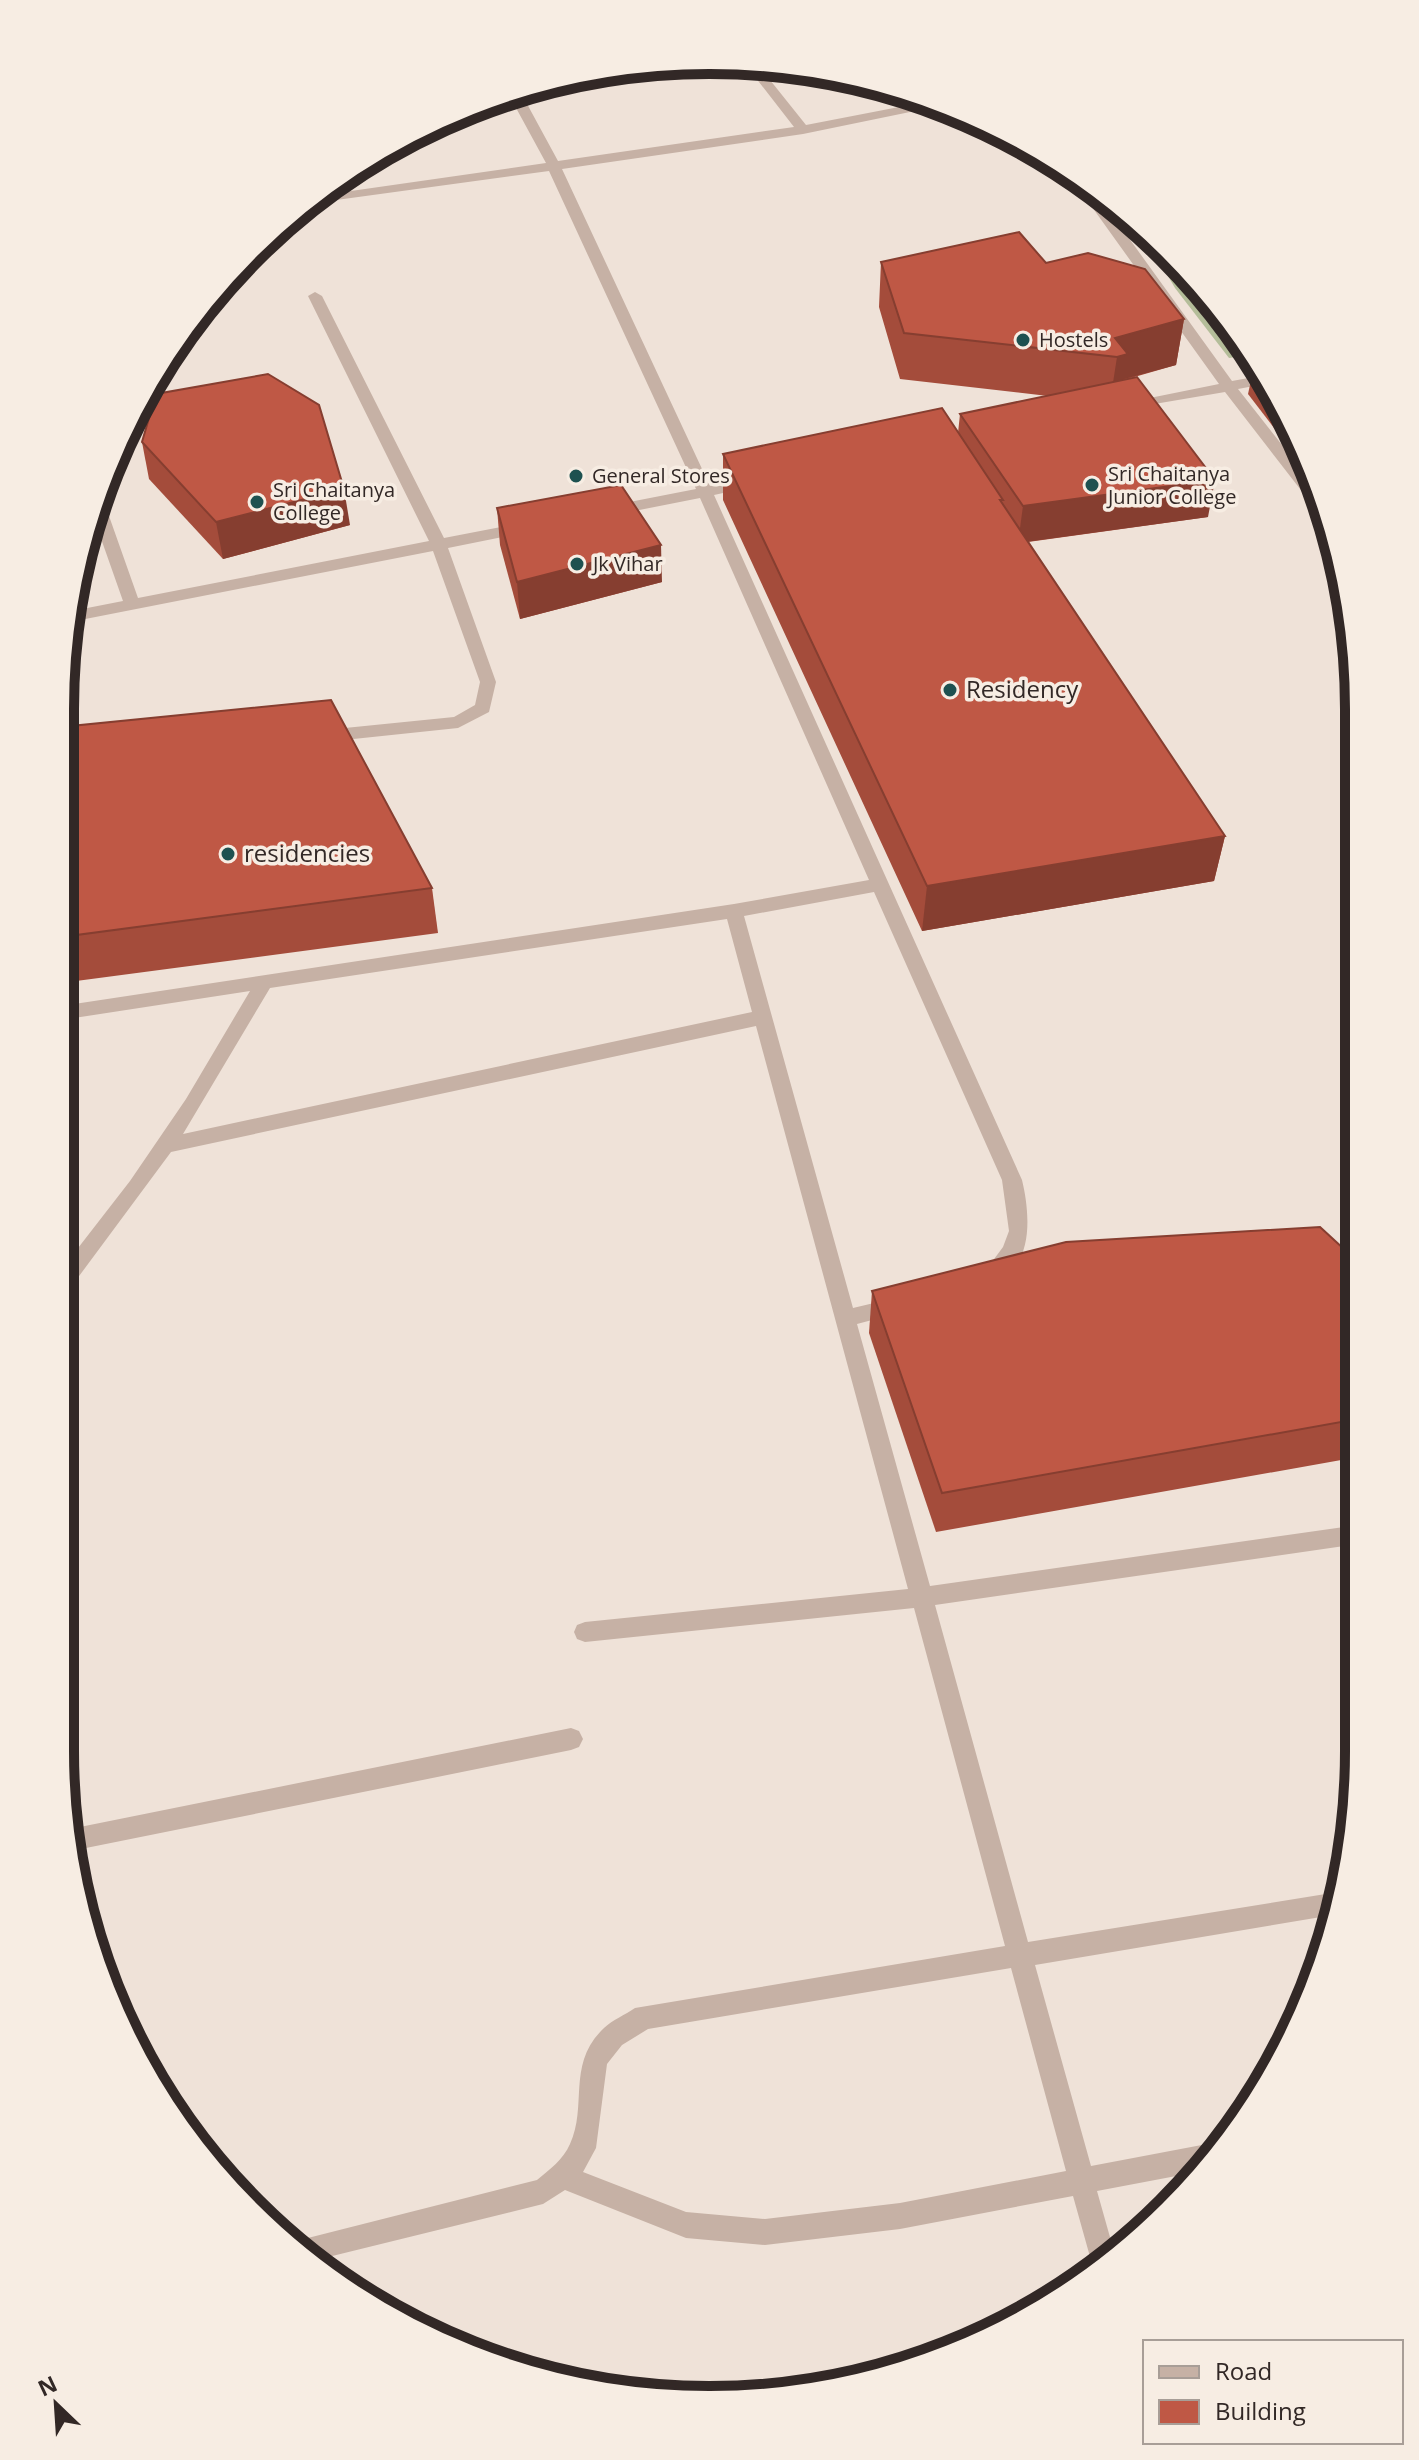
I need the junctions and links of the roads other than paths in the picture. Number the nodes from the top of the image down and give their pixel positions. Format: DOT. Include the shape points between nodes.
graph roads {
  1 [pos="760,76"];
  2 [pos="521,103"];
  3 [pos="914,108"];
  4 [pos="803,130"];
  5 [pos="554,166"];
  6 [pos="333,198"];
  7 [pos="1100,208"];
  8 [pos="315,296"];
  9 [pos="1254,381"];
  10 [pos="1228,386"];
  11 [pos="1110,410"];
  12 [pos="764,480"];
  13 [pos="1303,482"];
  14 [pos="705,492"];
  15 [pos="595,514"];
  16 [pos="103,522"];
  17 [pos="533,526"];
  18 [pos="439,545"];
  19 [pos="133,606"];
  20 [pos="81,615"];
  21 [pos="308,738"];
  22 [pos="881,884"];
  23 [pos="734,911"];
  24 [pos="264,983"];
  25 [pos="74,1011"];
  26 [pos="763,1017"];
  27 [pos="164,1146"];
  28 [pos="74,1267"];
  29 [pos="984,1282"];
  30 [pos="915,1301"];
  31 [pos="844,1319"];
  32 [pos="1345,1536"];
  33 [pos="922,1597"];
  34 [pos="585,1632"];
  35 [pos="571,1739"];
  36 [pos="80,1838"];
  37 [pos="1326,1905"];
  38 [pos="1019,1954"];
  39 [pos="1196,2159"];
  40 [pos="566,2178"];
  41 [pos="1082,2182"];
  42 [pos="314,2248"];
  43 [pos="1101,2251"];
  1 -- 4 [label="street"];
  2 -- 5 [label="street"];
  3 -- 4 [label="street"];
  4 -- 5 [label="street"];
  5 -- 6 [label="street"];
  5 -- 14 [label="street"];
  7 -- 10 [label="street"];
  8 -- 18 [label="street"];
  9 -- 10 [label="street"];
  10 -- 11 [label="street"];
  10 -- 13 [label="street"];
  12 -- 14 [label="street"];
  14 -- 15 [label="street"];
  14 -- 22 [label="street"];
  16 -- 19 [label="street"];
  17 -- 18 [label="street"];
  18 -- 19 [label="street"];
  18 -- 21 [label="street" via="488,682 483,708 458,722"];
  19 -- 20 [label="street"];
  22 -- 23 [label="street"];
  22 -- 29 [label="street" via="1012,1180 1022,1221 1012,1256"];
  23 -- 24 [label="street"];
  23 -- 26 [label="street"];
  24 -- 25 [label="street"];
  24 -- 27 [label="street"];
  26 -- 27 [label="street"];
  26 -- 31 [label="street"];
  27 -- 28 [label="street"];
  30 -- 31 [label="street"];
  31 -- 33 [label="street"];
  32 -- 33 [label="street"];
  33 -- 34 [label="street"];
  33 -- 38 [label="street"];
  35 -- 36 [label="street"];
  37 -- 38 [label="street"];
  38 -- 40 [label="street" via="644,2017 626,2025 596,2052 587,2142"];
  38 -- 41 [label="street"];
  39 -- 41 [label="street"];
  40 -- 41 [label="street" via="686,2225 765,2232 900,2216"];
  40 -- 42 [label="street" via="543,2191"];
  41 -- 43 [label="street"];
}
